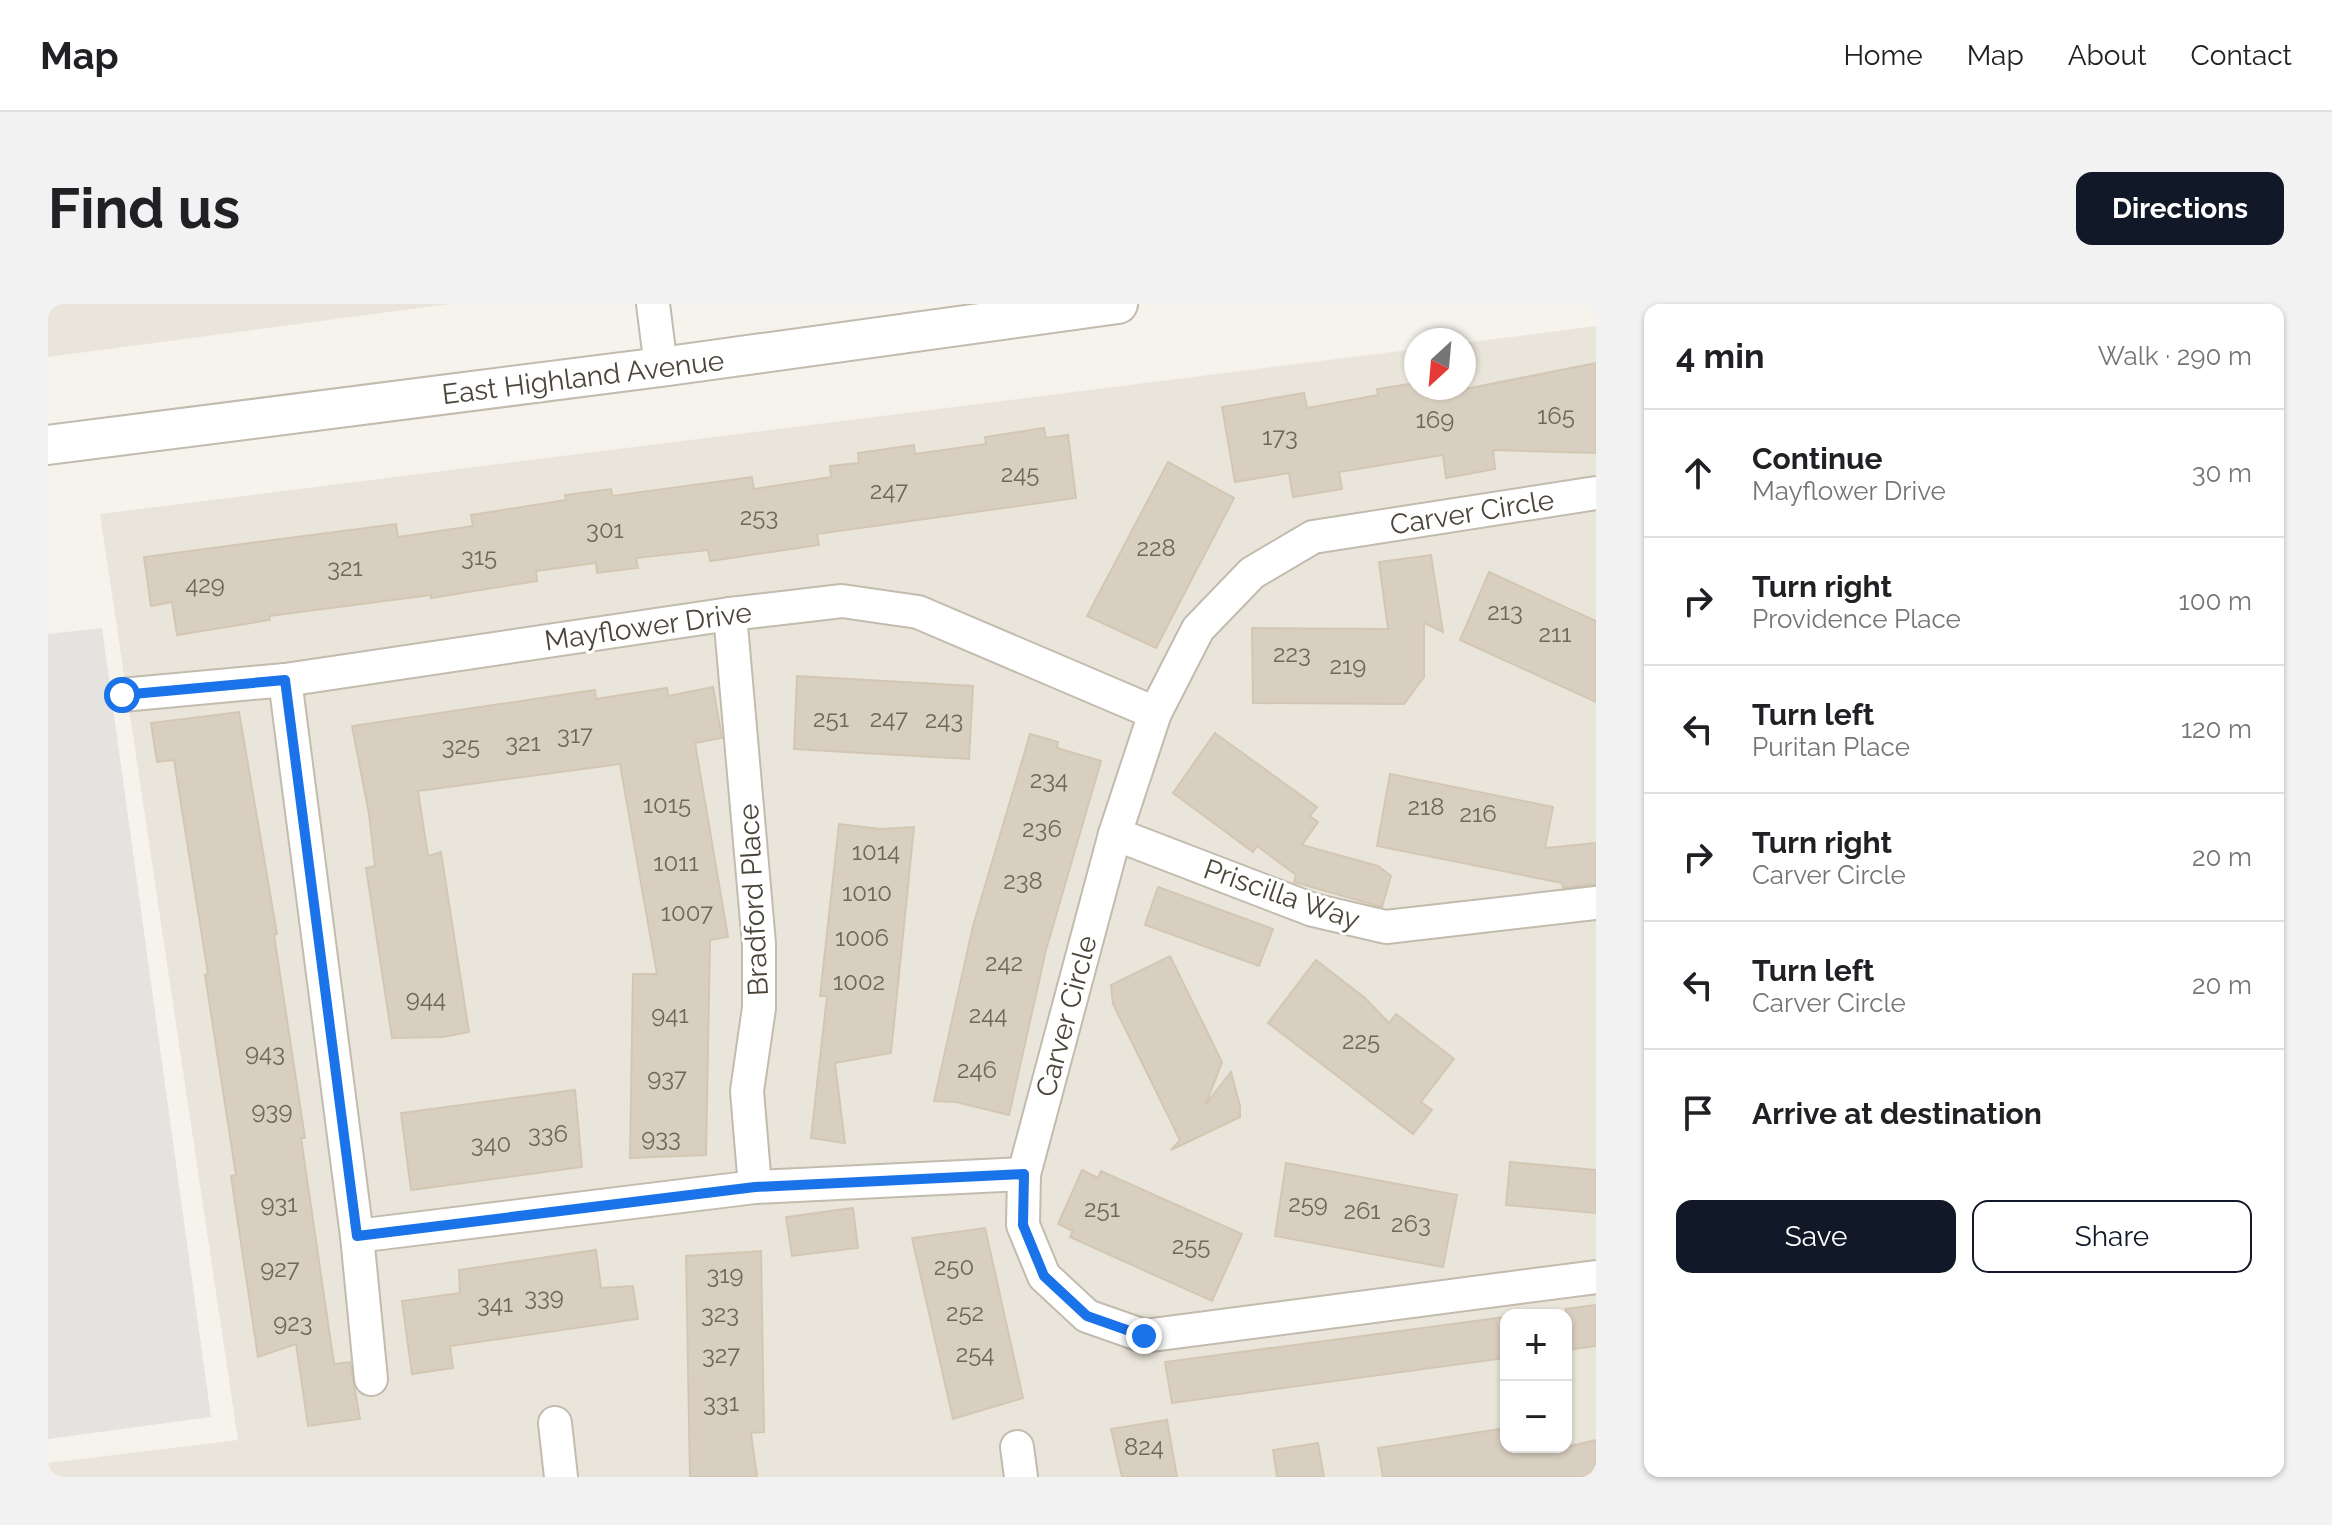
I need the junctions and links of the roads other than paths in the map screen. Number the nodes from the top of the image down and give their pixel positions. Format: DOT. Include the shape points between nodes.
graph roads {
  1 [pos="653,304"];
  2 [pos="1118,304"];
  3 [pos="661,367"];
  4 [pos="48,445"];
  5 [pos="1596,493"];
  6 [pos="730,614"];
  7 [pos="285,680"];
  8 [pos="122,695"];
  9 [pos="1155,713"];
  10 [pos="1115,834"];
  11 [pos="1596,903"];
  12 [pos="1024,1174"];
  13 [pos="755,1187"];
  14 [pos="357,1236"];
  15 [pos="1596,1277"];
  16 [pos="371,1379"];
  17 [pos="555,1423"];
  18 [pos="561,1477"];
  1 -- 3 [label="street"];
  2 -- 3 [label="street, East Highland Avenue"];
  3 -- 4 [label="street, East Highland Avenue"];
  5 -- 9 [label="street, Carver Circle" via="1313,537 1252,573 1223,600 1198,629"];
  6 -- 7 [label="street, Mayflower Drive"];
  6 -- 9 [label="street, Mayflower Drive" via="842,601 898,606"];
  6 -- 13 [label="street, Bradford Place" via="759,944 759,1008 747,1091"];
  7 -- 8 [label="street, Mayflower Drive"];
  7 -- 14 [label="street"];
  9 -- 10 [label="street, Carver Circle"];
  10 -- 11 [label="street, Priscilla Way" via="1313,910 1386,927"];
  10 -- 12 [label="street, Carver Circle"];
  12 -- 13 [label="street"];
  12 -- 15 [label="street, Carver Circle" via="1023,1225 1044,1276 1087,1316 1144,1336"];
  13 -- 14 [label="street"];
  14 -- 16 [label="street"];
  17 -- 18 [label="street"];
}
